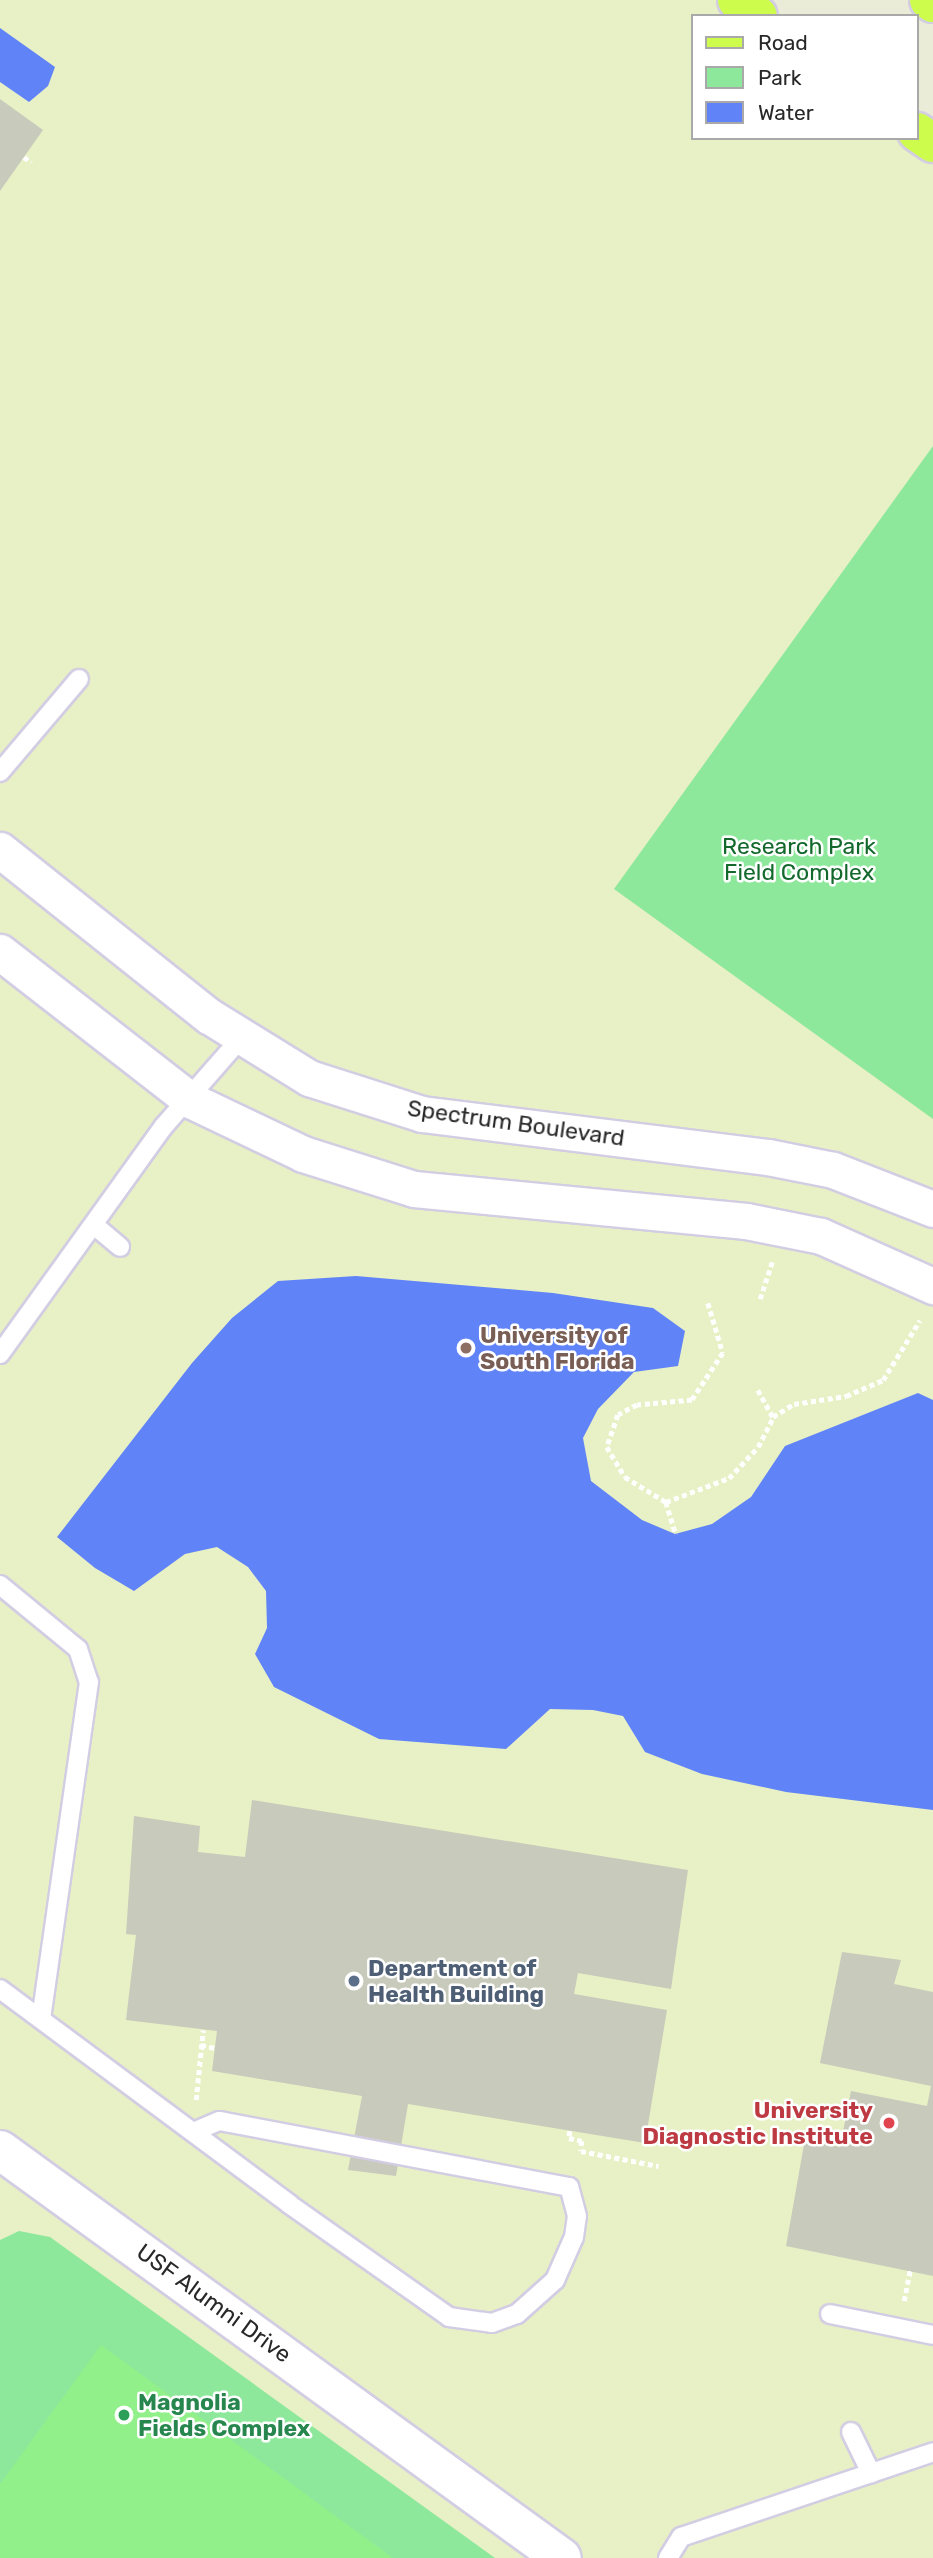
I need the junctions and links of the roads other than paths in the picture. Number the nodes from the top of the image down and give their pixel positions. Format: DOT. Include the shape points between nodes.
graph roads {
  1 [pos="737,0"];
  2 [pos="755,14"];
  3 [pos="79,679"];
  4 [pos="0,772"];
  5 [pos="0,850"];
  6 [pos="0,952"];
  7 [pos="242,1037"];
  8 [pos="190,1100"];
  9 [pos="933,1209"];
  10 [pos="94,1226"];
  11 [pos="120,1247"];
  12 [pos="928,1300"];
  13 [pos="0,1354"];
  14 [pos="0,1585"];
  15 [pos="0,1989"];
  16 [pos="41,2018"];
  17 [pos="193,2132"];
  18 [pos="0,2150"];
  19 [pos="830,2314"];
  20 [pos="933,2335"];
  21 [pos="852,2432"];
  22 [pos="933,2452"];
  23 [pos="871,2473"];
  24 [pos="562,2558"];
  25 [pos="668,2558"];
  1 -- 2 [label="main road"];
  3 -- 4 [label="lane"];
  5 -- 7 [label="street, Spectrum Boulevard" via="209,1016"];
  6 -- 8 [label="street"];
  7 -- 8 [label="lane"];
  7 -- 9 [label="street, Spectrum Boulevard" via="309,1078 422,1114 768,1157 833,1170"];
  8 -- 10 [label="lane" via="164,1126"];
  8 -- 12 [label="street" via="303,1154 414,1189 746,1222 821,1236"];
  10 -- 11 [label="lane"];
  10 -- 13 [label="lane"];
  14 -- 16 [label="lane" via="78,1649 89,1682"];
  15 -- 16 [label="lane"];
  16 -- 17 [label="lane"];
  17 -- 17 [label="lane" via="449,2317 492,2323 517,2314 555,2280 574,2237 577,2216 569,2187 219,2122"];
  18 -- 24 [label="street, USF Alumni Drive"];
  19 -- 20 [label="lane"];
  21 -- 23 [label="lane"];
  22 -- 23 [label="lane"];
  23 -- 25 [label="lane" via="681,2537"];
}
